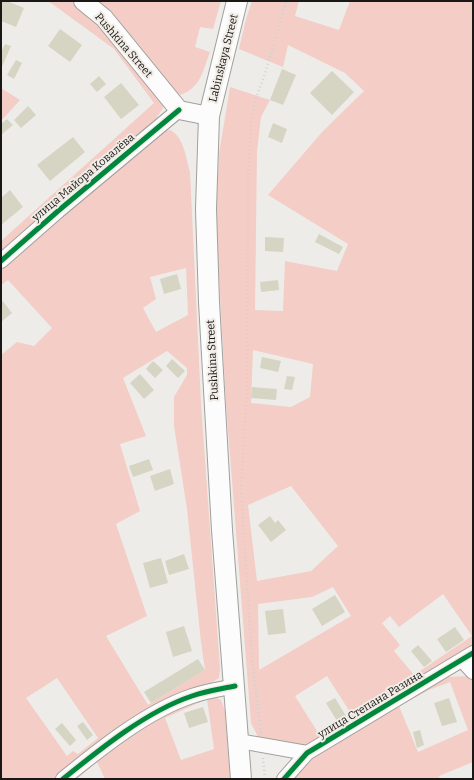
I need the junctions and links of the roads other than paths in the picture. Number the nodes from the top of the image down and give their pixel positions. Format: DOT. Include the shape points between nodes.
graph roads {
  1 [pos="83,1"];
  2 [pos="237,1"];
  3 [pos="179,110"];
  4 [pos="209,116"];
  5 [pos="1,261"];
  6 [pos="467,657"];
  7 [pos="473,672"];
  8 [pos="235,686"];
  9 [pos="239,741"];
  10 [pos="307,753"];
  11 [pos="63,779"];
  12 [pos="241,779"];
  13 [pos="284,779"];
  1 -- 3 [label="street, Pushkina Street" via="104,18"];
  2 -- 4 [label="main road, Labinskaya Street"];
  3 -- 4 [label="street"];
  3 -- 5 [label="street, улица Майора Ковалёва"];
  4 -- 8 [label="main road, Pushkina Street" via="206,209 209,302 222,530"];
  6 -- 7 [label="street"];
  6 -- 10 [label="street, улица Степана Разина"];
  8 -- 9 [label="main road, Pushkina Street"];
  8 -- 11 [label="street" via="193,695 170,705 108,743"];
  9 -- 10 [label="street"];
  9 -- 12 [label="main road, Pushkina Street"];
  10 -- 13 [label="street, улица Степана Разина"];
}
